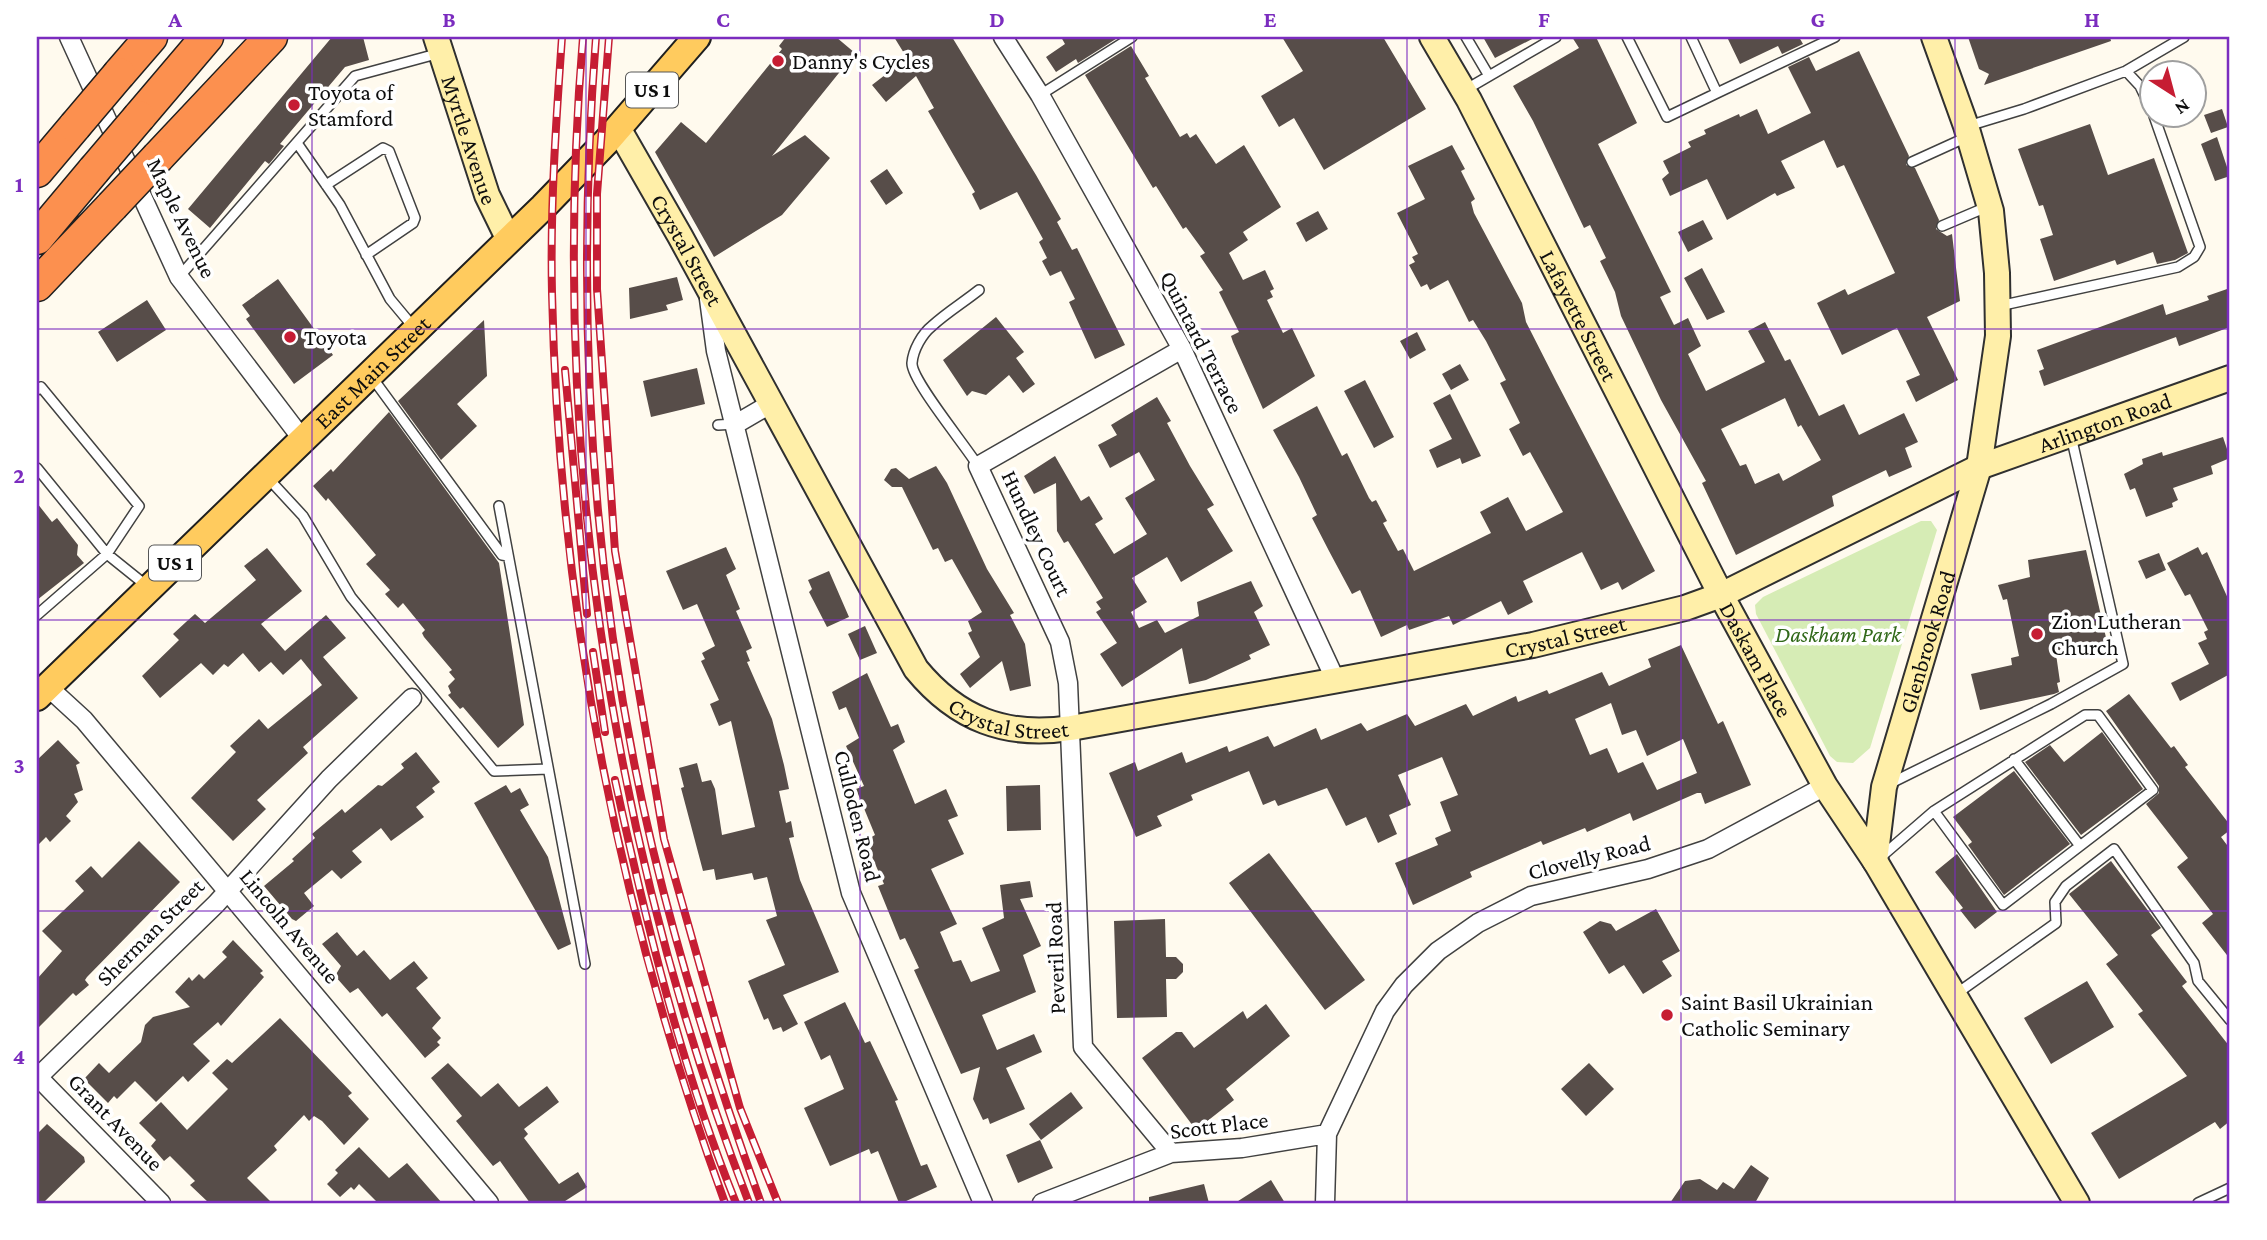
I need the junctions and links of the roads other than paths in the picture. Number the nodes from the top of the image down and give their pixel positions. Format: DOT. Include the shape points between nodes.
graph roads {
  1 [pos="69,37"];
  2 [pos="151,37"];
  3 [pos="207,37"];
  4 [pos="271,37"];
  5 [pos="697,37"];
  6 [pos="1003,37"];
  7 [pos="1132,37"];
  8 [pos="1432,37"];
  9 [pos="1466,37"];
  10 [pos="1556,37"];
  11 [pos="1627,37"];
  12 [pos="1692,37"];
  13 [pos="1835,37"];
  14 [pos="1934,37"];
  15 [pos="2184,37"];
  16 [pos="439,45"];
  17 [pos="2126,71"];
  18 [pos="1489,76"];
  19 [pos="2138,84"];
  20 [pos="1463,90"];
  21 [pos="1717,93"];
  22 [pos="1041,95"];
  23 [pos="618,128"];
  24 [pos="2158,130"];
  25 [pos="1968,131"];
  26 [pos="297,143"];
  27 [pos="1912,162"];
  28 [pos="37,171"];
  29 [pos="326,185"];
  30 [pos="1990,206"];
  31 [pos="1942,226"];
  32 [pos="37,238"];
  33 [pos="509,240"];
  34 [pos="366,255"];
  35 [pos="179,277"];
  36 [pos="37,285"];
  37 [pos="979,290"];
  38 [pos="708,291"];
  39 [pos="1998,306"];
  40 [pos="416,330"];
  41 [pos="1182,349"];
  42 [pos="370,374"];
  43 [pos="2230,377"];
  44 [pos="37,390"];
  45 [pos="772,403"];
  46 [pos="727,425"];
  47 [pos="2071,435"];
  48 [pos="303,440"];
  49 [pos="978,466"];
  50 [pos="1979,467"];
  51 [pos="37,468"];
  52 [pos="266,475"];
  53 [pos="499,506"];
  54 [pos="107,554"];
  55 [pos="508,556"];
  56 [pos="150,588"];
  57 [pos="1721,595"];
  58 [pos="37,615"];
  59 [pos="1336,681"];
  60 [pos="41,687"];
  61 [pos="412,698"];
  62 [pos="1071,728"];
  63 [pos="2014,760"];
  64 [pos="548,769"];
  65 [pos="1825,786"];
  66 [pos="1884,787"];
  67 [pos="1934,811"];
  68 [pos="2080,846"];
  69 [pos="1875,862"];
  70 [pos="228,890"];
  71 [pos="585,964"];
  72 [pos="1955,995"];
  73 [pos="2230,1020"];
  74 [pos="37,1077"];
  75 [pos="1327,1134"];
  76 [pos="1171,1153"];
  77 [pos="2230,1188"];
  78 [pos="2074,1202"];
  79 [pos="161,1203"];
  80 [pos="489,1203"];
  81 [pos="983,1203"];
  82 [pos="1041,1203"];
  83 [pos="1325,1203"];
  84 [pos="2199,1203"];
  1 -- 35 [label="street, Maple Avenue"];
  2 -- 28 [label="highway, bridge"];
  3 -- 32 [label="highway, bridge"];
  4 -- 36 [label="highway, bridge"];
  5 -- 23 [label="main road, East Main Street / US 1"];
  6 -- 22 [label="street, Quintard Terrace"];
  7 -- 22 [label="lane"];
  8 -- 20 [label="street, Lafayette Street"];
  9 -- 18 [label="lane"];
  10 -- 18 [label="lane"];
  11 -- 21 [label="lane" via="1667,117"];
  12 -- 21 [label="lane"];
  13 -- 21 [label="lane"];
  14 -- 25 [label="street, Glenbrook Road"];
  15 -- 17 [label="lane"];
  16 -- 26 [label="lane" via="355,76"];
  16 -- 33 [label="street, Myrtle Avenue" via="486,195"];
  17 -- 19 [label="lane"];
  17 -- 25 [label="lane"];
  18 -- 20 [label="lane"];
  20 -- 57 [label="street, Lafayette Street"];
  22 -- 41 [label="street, Quintard Terrace"];
  23 -- 33 [label="main road, East Main Street / US 1"];
  23 -- 38 [label="street, Crystal Street"];
  24 -- 39 [label="lane" via="2200,247 2194,257 2178,268"];
  25 -- 27 [label="lane"];
  25 -- 30 [label="street, Glenbrook Road"];
  26 -- 29 [label="lane"];
  26 -- 35 [label="lane"];
  29 -- 34 [label="lane"];
  29 -- 34 [label="lane" via="383,148 389,151 415,218"];
  30 -- 31 [label="lane"];
  30 -- 39 [label="street, Glenbrook Road"];
  33 -- 40 [label="main road, East Main Street / US 1"];
  34 -- 40 [label="lane" via="390,299"];
  35 -- 48 [label="street, Maple Avenue"];
  37 -- 49 [label="lane" via="930,327 919,341 912,364 917,381"];
  38 -- 45 [label="street, Crystal Street"];
  38 -- 46 [label="street, Culloden Road"];
  39 -- 50 [label="street, Glenbrook Road" via="1998,336"];
  40 -- 42 [label="main road, East Main Street / US 1"];
  41 -- 49 [label="street, Hundley Court"];
  41 -- 59 [label="street, Quintard Terrace"];
  42 -- 48 [label="main road, East Main Street / US 1"];
  42 -- 55 [label="lane" via="502,555"];
  43 -- 47 [label="street, Arlington Road"];
  44 -- 54 [label="lane" via="41,387 139,506"];
  45 -- 46 [label="street"];
  45 -- 62 [label="street, Crystal Street" via="916,669 931,687 950,704 995,726 1049,732"];
  46 -- 81 [label="street, Culloden Road" via="851,893"];
  47 -- 50 [label="street, Arlington Road"];
  47 -- 66 [label="lane" via="2123,664"];
  48 -- 52 [label="main road, East Main Street / US 1"];
  49 -- 62 [label="street, Hundley Court" via="1060,642"];
  50 -- 57 [label="street, Daskam Place"];
  50 -- 66 [label="street, Glenbrook Road"];
  51 -- 54 [label="lane"];
  52 -- 56 [label="main road, East Main Street / US 1"];
  52 -- 64 [label="lane" via="303,516 351,597 494,771"];
  53 -- 55 [label="lane"];
  54 -- 56 [label="lane"];
  54 -- 58 [label="lane"];
  55 -- 64 [label="lane"];
  56 -- 60 [label="main road, East Main Street / US 1"];
  57 -- 59 [label="street, Crystal Street" via="1533,645"];
  57 -- 65 [label="street, Daskam Place"];
  59 -- 62 [label="street, Crystal Street"];
  60 -- 70 [label="street, Lincoln Avenue" via="75,710"];
  61 -- 70 [label="street, Sherman Street" via="328,779"];
  62 -- 76 [label="street, Peveril Road" via="1083,1048"];
  63 -- 67 [label="lane"];
  63 -- 68 [label="lane"];
  63 -- 68 [label="lane" via="2085,715 2098,715 2153,790"];
  64 -- 71 [label="lane"];
  65 -- 69 [label="street, Daskam Place"];
  65 -- 75 [label="street, Clovelly Road" via="1708,849 1648,869 1531,896 1458,935 1404,985 1385,1011"];
  66 -- 69 [label="street, Glenbrook Road"];
  67 -- 68 [label="lane" via="2003,905"];
  67 -- 69 [label="lane"];
  69 -- 72 [label="street"];
  70 -- 74 [label="street, Sherman Street"];
  70 -- 80 [label="street, Lincoln Avenue"];
  72 -- 73 [label="lane" via="2056,923 2055,902 2066,886 2114,849 2194,963 2198,981"];
  72 -- 78 [label="street"];
  74 -- 79 [label="street, Grant Avenue"];
  75 -- 76 [label="street, Scott Place" via="1242,1148"];
  75 -- 83 [label="street, Clovelly Road"];
  76 -- 82 [label="street, Scott Place"];
  77 -- 84 [label="lane"];
}
